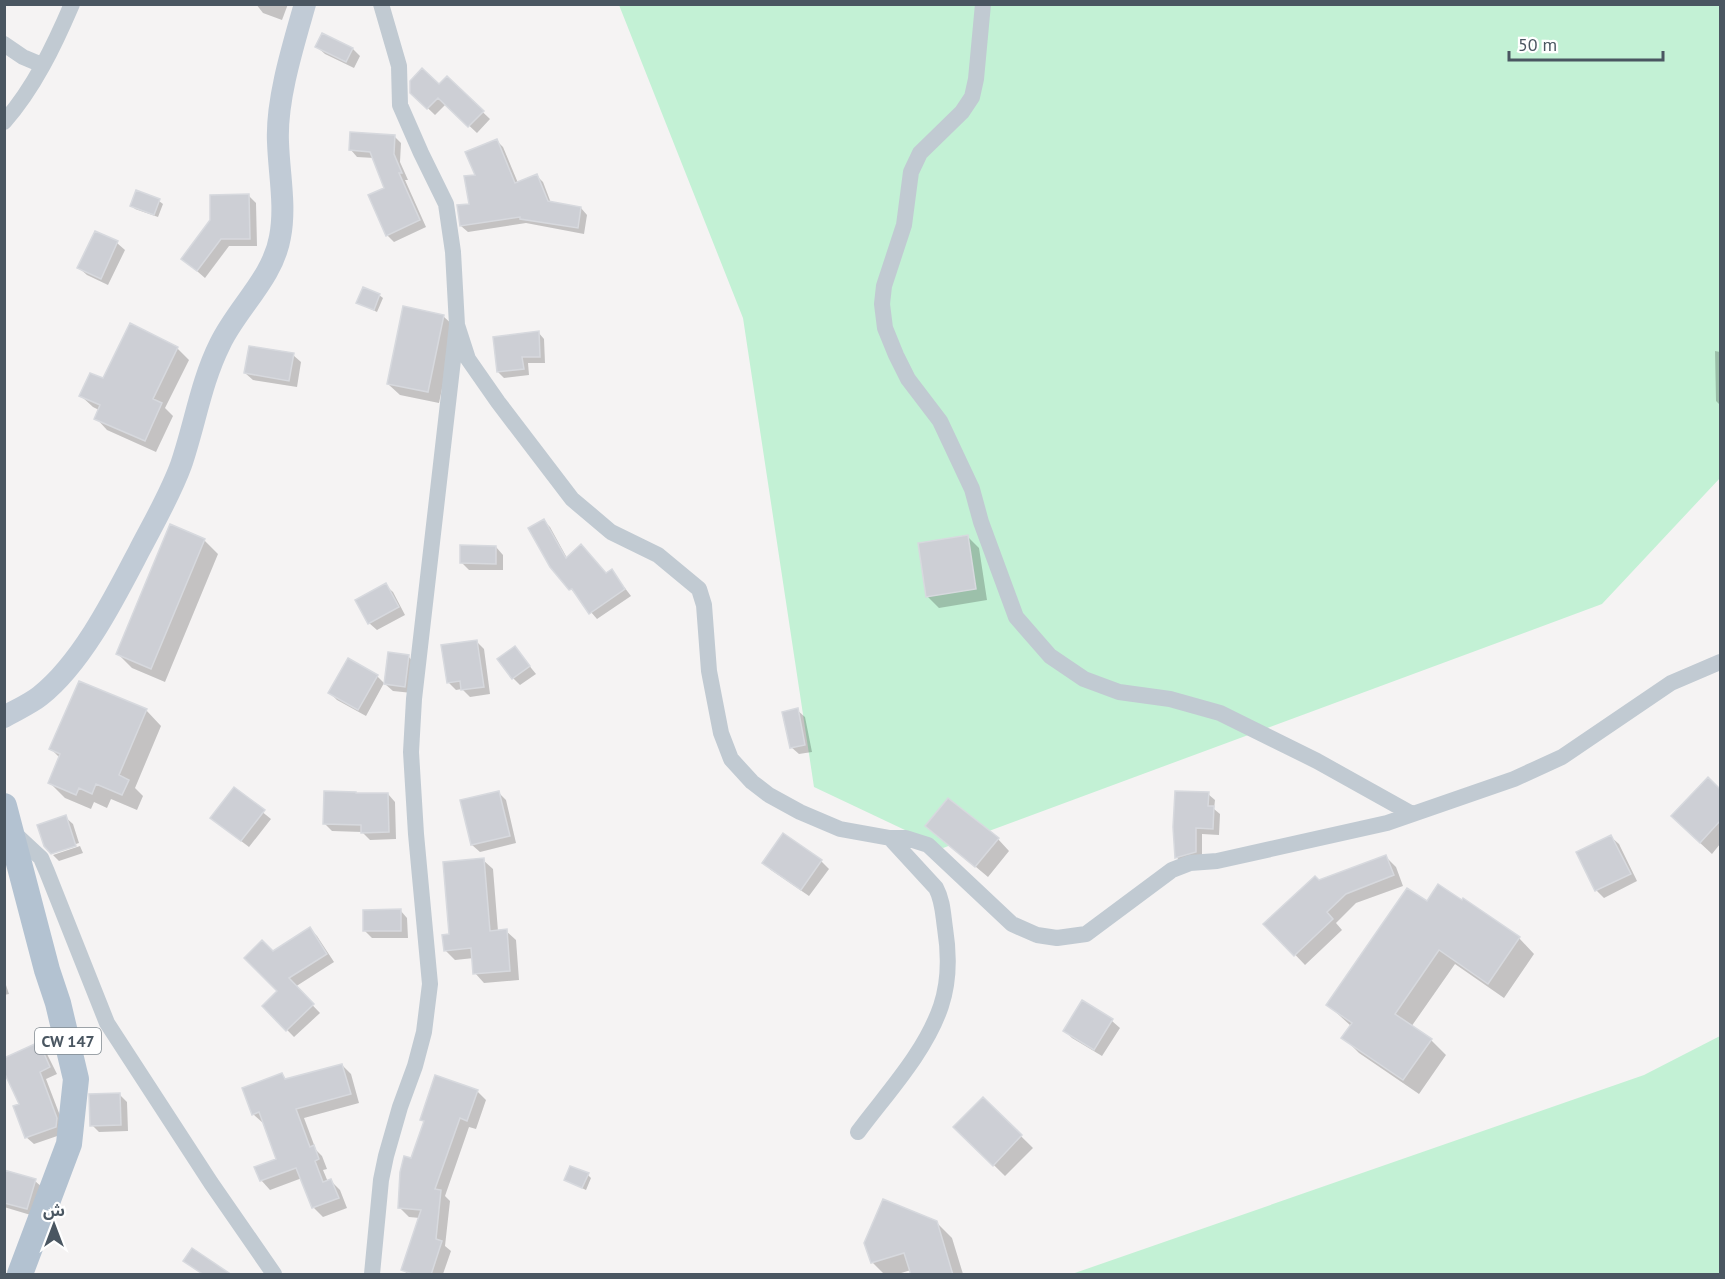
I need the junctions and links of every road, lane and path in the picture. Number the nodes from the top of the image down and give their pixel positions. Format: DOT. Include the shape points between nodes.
graph roads {
  1 [pos="72,4"];
  2 [pos="305,4"];
  3 [pos="381,4"];
  4 [pos="984,4"];
  5 [pos="4,44"];
  6 [pos="42,65"];
  7 [pos="4,122"];
  8 [pos="457,325"];
  9 [pos="1720,662"];
  10 [pos="4,717"];
  11 [pos="4,807"];
  12 [pos="1412,814"];
  13 [pos="12,831"];
  14 [pos="890,838"];
  15 [pos="858,1132"];
  16 [pos="20,1275"];
  17 [pos="274,1275"];
  18 [pos="372,1275"];
  1 -- 6 [label="street"];
  2 -- 10 [label="main road" via="280,109 278,141 283,199 280,238 271,263 220,343 168,495 123,582 65,671 40,696"];
  3 -- 8 [label="street" via="399,66 400,105 446,204"];
  4 -- 12 [label="street" via="972,97 920,153 911,171 904,225 882,304 885,328 908,379 940,421 972,489 1016,617 1050,656 1084,679 1119,692 1170,699 1220,712"];
  5 -- 6 [label="street"];
  6 -- 7 [label="street" via="21,103"];
  8 -- 14 [label="street" via="468,359 572,499 611,532 658,555 699,589 721,733 739,770 769,795 800,812 840,829"];
  8 -- 18 [label="street" via="411,752 430,984 424,1032 399,1107 381,1180"];
  9 -- 12 [label="street" via="1671,683 1562,757 1514,779"];
  11 -- 13 [label="main road, CW 147"];
  12 -- 14 [label="street" via="1321,839 1190,863 1160,878 1086,934 1057,938 1037,935 1012,924 928,845"];
  13 -- 16 [label="main road, CW 147" via="76,1079 69,1144"];
  13 -- 17 [label="street" via="40,858 47,872 107,1023"];
  14 -- 15 [label="street" via="940,896 948,945 946,980 941,1006 922,1045"];
}
